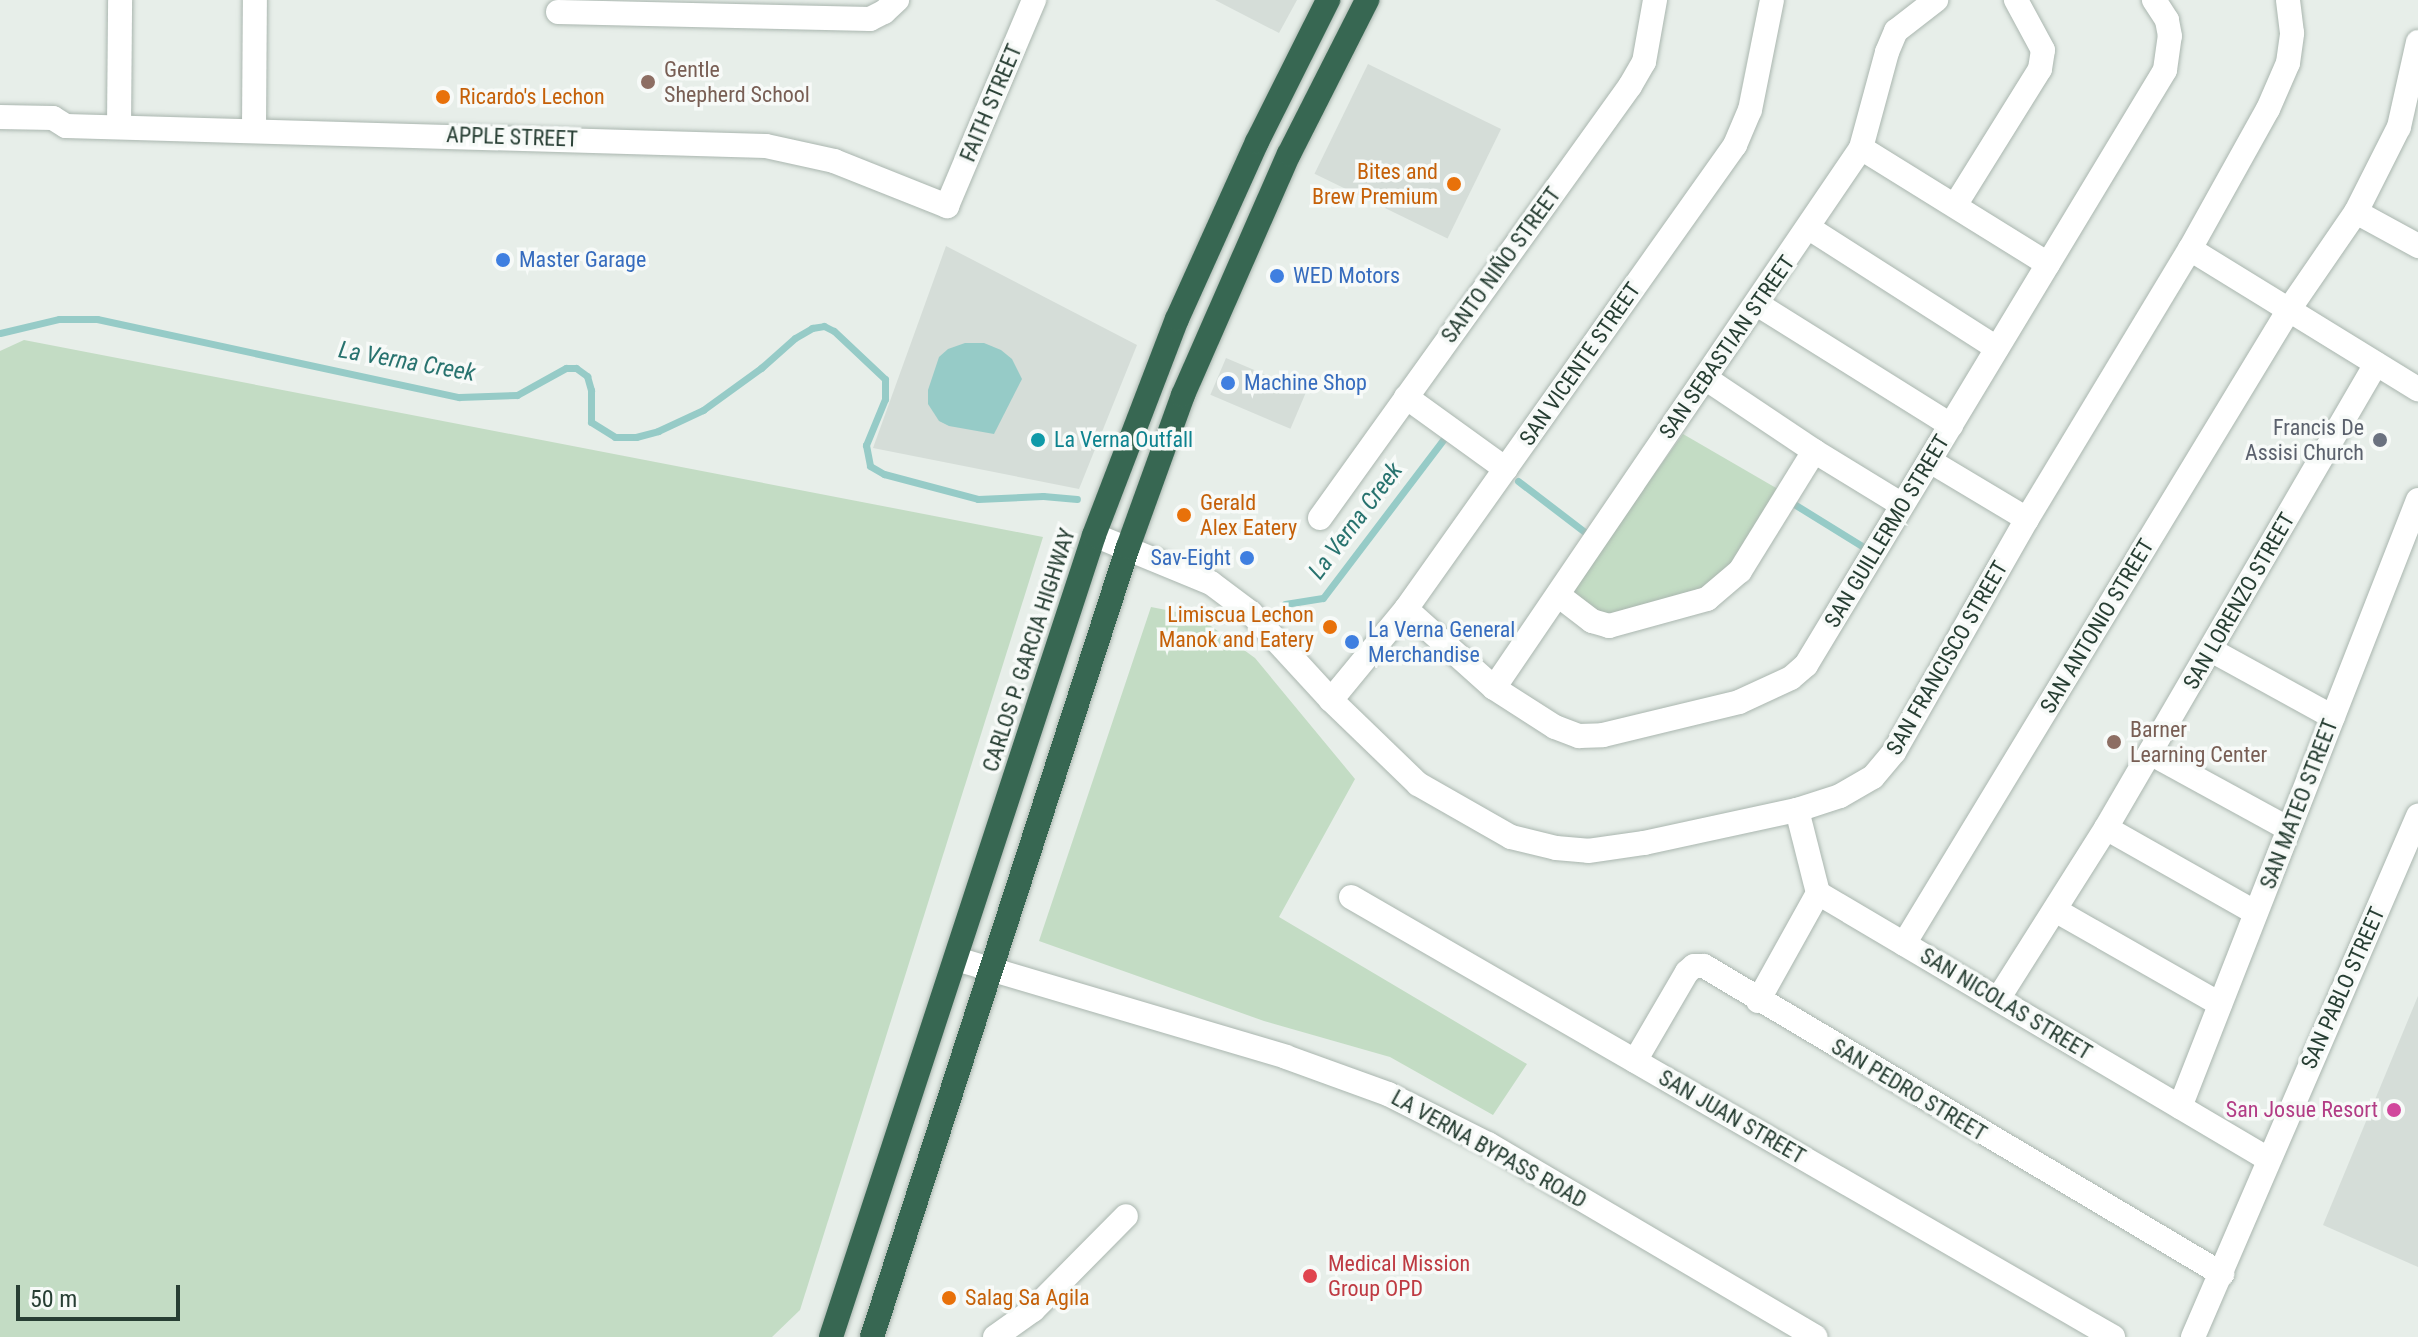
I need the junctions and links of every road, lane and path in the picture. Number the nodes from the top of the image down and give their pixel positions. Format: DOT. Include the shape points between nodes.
graph roads {
  1 [pos="120,0"];
  2 [pos="255,0"];
  3 [pos="897,0"];
  4 [pos="1034,0"];
  5 [pos="1328,0"];
  6 [pos="1367,0"];
  7 [pos="1655,0"];
  8 [pos="1772,0"];
  9 [pos="1936,0"];
  10 [pos="2016,0"];
  11 [pos="2154,0"];
  12 [pos="2288,0"];
  13 [pos="558,12"];
  14 [pos="2418,42"];
  15 [pos="0,117"];
  16 [pos="66,126"];
  17 [pos="119,127"];
  18 [pos="254,129"];
  19 [pos="0,133"];
  20 [pos="1257,142"];
  21 [pos="1861,148"];
  22 [pos="1289,154"];
  23 [pos="1956,204"];
  24 [pos="947,206"];
  25 [pos="2356,212"];
  26 [pos="1809,228"];
  27 [pos="2418,246"];
  28 [pos="2190,249"];
  29 [pos="2048,264"];
  30 [pos="1757,304"];
  31 [pos="2290,308"];
  32 [pos="1997,348"];
  33 [pos="2376,364"];
  34 [pos="1705,378"];
  35 [pos="2418,389"];
  36 [pos="1406,397"];
  37 [pos="1951,425"];
  38 [pos="1814,451"];
  39 [pos="1930,461"];
  40 [pos="1506,469"];
  41 [pos="2418,500"];
  42 [pos="1902,505"];
  43 [pos="1320,518"];
  44 [pos="2027,519"];
  45 [pos="1094,535"];
  46 [pos="1128,547"];
  47 [pos="1558,595"];
  48 [pos="1406,609"];
  49 [pos="2211,650"];
  50 [pos="1494,688"];
  51 [pos="1331,700"];
  52 [pos="2333,717"];
  53 [pos="2150,753"];
  54 [pos="1797,810"];
  55 [pos="2418,816"];
  56 [pos="2106,828"];
  57 [pos="2289,829"];
  58 [pos="1818,893"];
  59 [pos="1351,897"];
  60 [pos="2055,910"];
  61 [pos="2256,913"];
  62 [pos="1904,944"];
  63 [pos="956,959"];
  64 [pos="992,970"];
  65 [pos="1998,999"];
  66 [pos="1758,1001"];
  67 [pos="2220,1004"];
  68 [pos="1635,1061"];
  69 [pos="2180,1107"];
  70 [pos="2268,1159"];
  71 [pos="1126,1216"];
  72 [pos="2222,1274"];
  73 [pos="838,1335"];
  74 [pos="872,1337"];
  75 [pos="995,1337"];
  76 [pos="1815,1337"];
  77 [pos="2113,1337"];
  78 [pos="2193,1337"];
  1 -- 17 [label="street"];
  2 -- 18 [label="street"];
  3 -- 13 [label="street" via="870,19"];
  4 -- 24 [label="street, FAITH STREET"];
  5 -- 20 [label="highway, CARLOS P. GARCIA HIGHWAY"];
  6 -- 22 [label="highway"];
  7 -- 36 [label="street, SANTO NIÑO STREET" via="1644,62 1630,86"];
  8 -- 40 [label="street, SAN VICENTE STREET" via="1750,110 1735,145"];
  9 -- 21 [label="street, SAN SEBASTIAN STREET" via="1896,31"];
  10 -- 23 [label="street" via="2043,50 2040,69"];
  11 -- 29 [label="street, SAN GUILLERMO STREET" via="2170,36 2165,70"];
  12 -- 28 [label="street, SAN FRANCISCO STREET" via="2288,63"];
  14 -- 25 [label="street, SAN ANTONIO STREET" via="2399,127"];
  15 -- 16 [label="street, APPLE STREET" via="53,118"];
  16 -- 17 [label="street, APPLE STREET"];
  16 -- 19 [label="street, APPLE STREET" via="53,134"];
  17 -- 18 [label="street, APPLE STREET"];
  18 -- 24 [label="street, APPLE STREET" via="766,146 834,161"];
  20 -- 22 [label="highway"];
  20 -- 45 [label="highway, CARLOS P. GARCIA HIGHWAY" via="1166,346"];
  21 -- 23 [label="street"];
  21 -- 26 [label="street, SAN SEBASTIAN STREET"];
  22 -- 46 [label="highway" via="1183,395"];
  23 -- 29 [label="street"];
  25 -- 27 [label="street"];
  25 -- 31 [label="street, SAN ANTONIO STREET"];
  26 -- 30 [label="street, SAN SEBASTIAN STREET"];
  26 -- 32 [label="street"];
  28 -- 31 [label="street"];
  28 -- 44 [label="street, SAN FRANCISCO STREET"];
  29 -- 32 [label="street, SAN GUILLERMO STREET"];
  30 -- 34 [label="street, SAN SEBASTIAN STREET"];
  30 -- 37 [label="street"];
  31 -- 33 [label="street"];
  31 -- 62 [label="street, SAN ANTONIO STREET"];
  32 -- 37 [label="street, SAN GUILLERMO STREET"];
  33 -- 35 [label="street"];
  33 -- 49 [label="street, SAN LORENZO STREET"];
  34 -- 38 [label="street"];
  34 -- 47 [label="street, SAN SEBASTIAN STREET"];
  36 -- 40 [label="street"];
  36 -- 43 [label="street, SANTO NIÑO STREET"];
  37 -- 39 [label="street, SAN GUILLERMO STREET"];
  38 -- 42 [label="street"];
  38 -- 47 [label="street" via="1740,571 1707,599 1609,626 1592,621"];
  39 -- 42 [label="street, SAN GUILLERMO STREET"];
  39 -- 44 [label="street"];
  40 -- 48 [label="street, SAN VICENTE STREET"];
  41 -- 52 [label="street, SAN MATEO STREET"];
  42 -- 50 [label="street, SAN GUILLERMO STREET" via="1806,665 1767,691 1603,735 1579,736"];
  44 -- 54 [label="street, SAN FRANCISCO STREET" via="1894,752 1873,777 1840,796"];
  45 -- 46 [label="street, SAN FRANCISCO STREET"];
  45 -- 63 [label="highway, CARLOS P. GARCIA HIGHWAY"];
  46 -- 51 [label="street, SAN FRANCISCO STREET" via="1211,583 1251,613"];
  46 -- 64 [label="highway"];
  47 -- 50 [label="street, SAN SEBASTIAN STREET"];
  48 -- 50 [label="street, SAN GUILLERMO STREET"];
  48 -- 51 [label="street, SAN VICENTE STREET"];
  49 -- 52 [label="street"];
  49 -- 53 [label="street, SAN LORENZO STREET"];
  51 -- 54 [label="street, SAN FRANCISCO STREET" via="1438,797 1511,837 1556,848 1588,851 1644,843"];
  52 -- 57 [label="street, SAN MATEO STREET"];
  53 -- 56 [label="street, SAN LORENZO STREET"];
  53 -- 57 [label="street"];
  54 -- 58 [label="street"];
  55 -- 70 [label="street, SAN PABLO STREET"];
  56 -- 60 [label="street, SAN LORENZO STREET"];
  56 -- 61 [label="street"];
  57 -- 61 [label="street, SAN MATEO STREET"];
  58 -- 62 [label="street, SAN NICOLAS STREET"];
  58 -- 66 [label="street"];
  59 -- 68 [label="street, SAN JUAN STREET"];
  60 -- 65 [label="street, SAN LORENZO STREET"];
  60 -- 67 [label="street"];
  61 -- 67 [label="street, SAN MATEO STREET"];
  62 -- 65 [label="street, SAN NICOLAS STREET"];
  63 -- 64 [label="street, LA VERNA BYPASS ROAD"];
  63 -- 73 [label="highway, CARLOS P. GARCIA HIGHWAY"];
  64 -- 74 [label="highway"];
  64 -- 76 [label="street, LA VERNA BYPASS ROAD" via="1286,1057 1388,1094 1488,1144"];
  65 -- 69 [label="street, SAN NICOLAS STREET"];
  66 -- 68 [label="street, SAN PEDRO STREET" via="1704,966 1694,966"];
  66 -- 72 [label="street, SAN PEDRO STREET"];
  67 -- 69 [label="street, SAN MATEO STREET"];
  68 -- 77 [label="street, SAN JUAN STREET"];
  69 -- 70 [label="street, SAN NICOLAS STREET"];
  70 -- 72 [label="street, SAN PABLO STREET"];
  71 -- 75 [label="street" via="1033,1310"];
  72 -- 78 [label="street, SAN PABLO STREET"];
}
